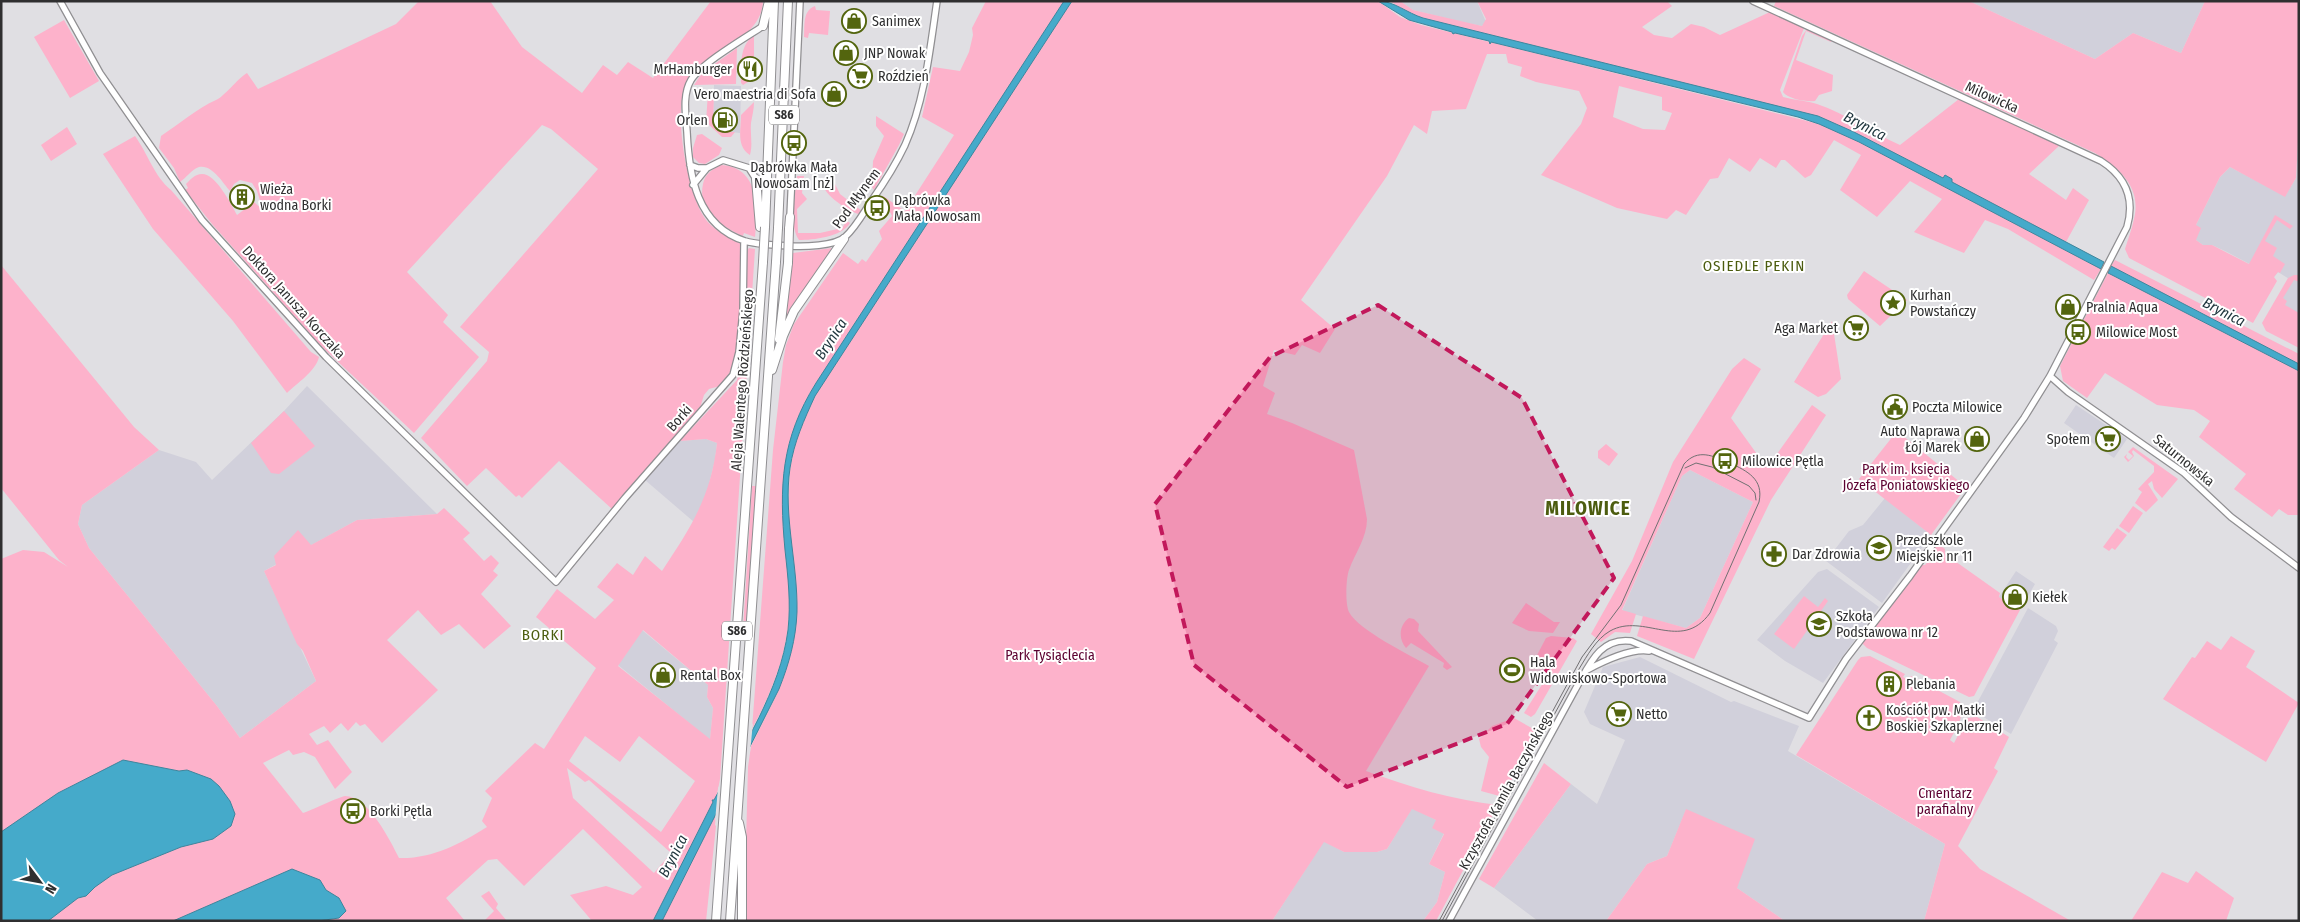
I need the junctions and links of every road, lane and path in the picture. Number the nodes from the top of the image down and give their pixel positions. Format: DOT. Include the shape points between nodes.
graph roads {
  1 [pos="60,1"];
  2 [pos="768,1"];
  3 [pos="774,1"];
  4 [pos="788,1"];
  5 [pos="800,1"];
  6 [pos="937,1"];
  7 [pos="1753,1"];
  8 [pos="763,26"];
  9 [pos="690,165"];
  10 [pos="707,168"];
  11 [pos="756,179"];
  12 [pos="694,185"];
  13 [pos="790,218"];
  14 [pos="762,227"];
  15 [pos="844,239"];
  16 [pos="744,240"];
  17 [pos="2102,274"];
  18 [pos="778,351"];
  19 [pos="2050,376"];
  20 [pos="768,384"];
  21 [pos="2299,568"];
  22 [pos="556,582"];
  23 [pos="1653,651"];
  24 [pos="1586,672"];
  25 [pos="738,814"];
  26 [pos="715,921"];
  27 [pos="730,921"];
  28 [pos="742,921"];
  29 [pos="1449,921"];
  1 -- 22 [label="street, Doktora Janusza Korczaka" via="100,73 202,220 326,358"];
  2 -- 8 [label="highway"];
  3 -- 14 [label="highway, Aleja Walentego Roździeńskiego / S86"];
  4 -- 20 [label="highway, Aleja Walentego Roździeńskiego / S86, bridge"];
  5 -- 13 [label="street"];
  6 -- 15 [label="street, Pod Młynem" via="928,64 910,133 898,160"];
  7 -- 17 [label="street, Milowicka" via="2111,167 2127,188 2131,209 2127,227"];
  8 -- 9 [label="street, Pod Młynem" via="704,67 689,84 686,109"];
  9 -- 10 [label="street"];
  9 -- 12 [label="street, Pod Młynem"];
  10 -- 11 [label="street" via="723,160 733,162 749,168"];
  10 -- 12 [label="street"];
  11 -- 14 [label="highway"];
  12 -- 16 [label="street, Pod Młynem" via="700,204 713,221"];
  13 -- 18 [label="highway, bridge"];
  14 -- 26 [label="highway, Aleja Walentego Roździeńskiego / S86, bridge" via="763,262 752,429"];
  15 -- 16 [label="street, Pod Młynem" via="809,246"];
  15 -- 18 [label="highway" via="798,305"];
  16 -- 22 [label="street, Borki" via="743,310 733,375"];
  17 -- 19 [label="street, Krzysztofa Kamila Baczyńskiego"];
  18 -- 20 [label="highway"];
  19 -- 21 [label="street, Saturnowska" via="2184,473 2231,517"];
  19 -- 23 [label="street, Krzysztofa Kamila Baczyńskiego" via="2024,418 1846,659 1809,718"];
  20 -- 25 [label="highway, Aleja Walentego Roździeńskiego / S86"];
  23 -- 24 [label="street, Krzysztofa Kamila Baczyńskiego" via="1631,652"];
  23 -- 24 [label="street, Krzysztofa Kamila Baczyńskiego" via="1631,641 1609,642"];
  24 -- 29 [label="street, Krzysztofa Kamila Baczyńskiego"];
  25 -- 27 [label="highway, S86"];
  25 -- 28 [label="highway" via="742,837"];
}
